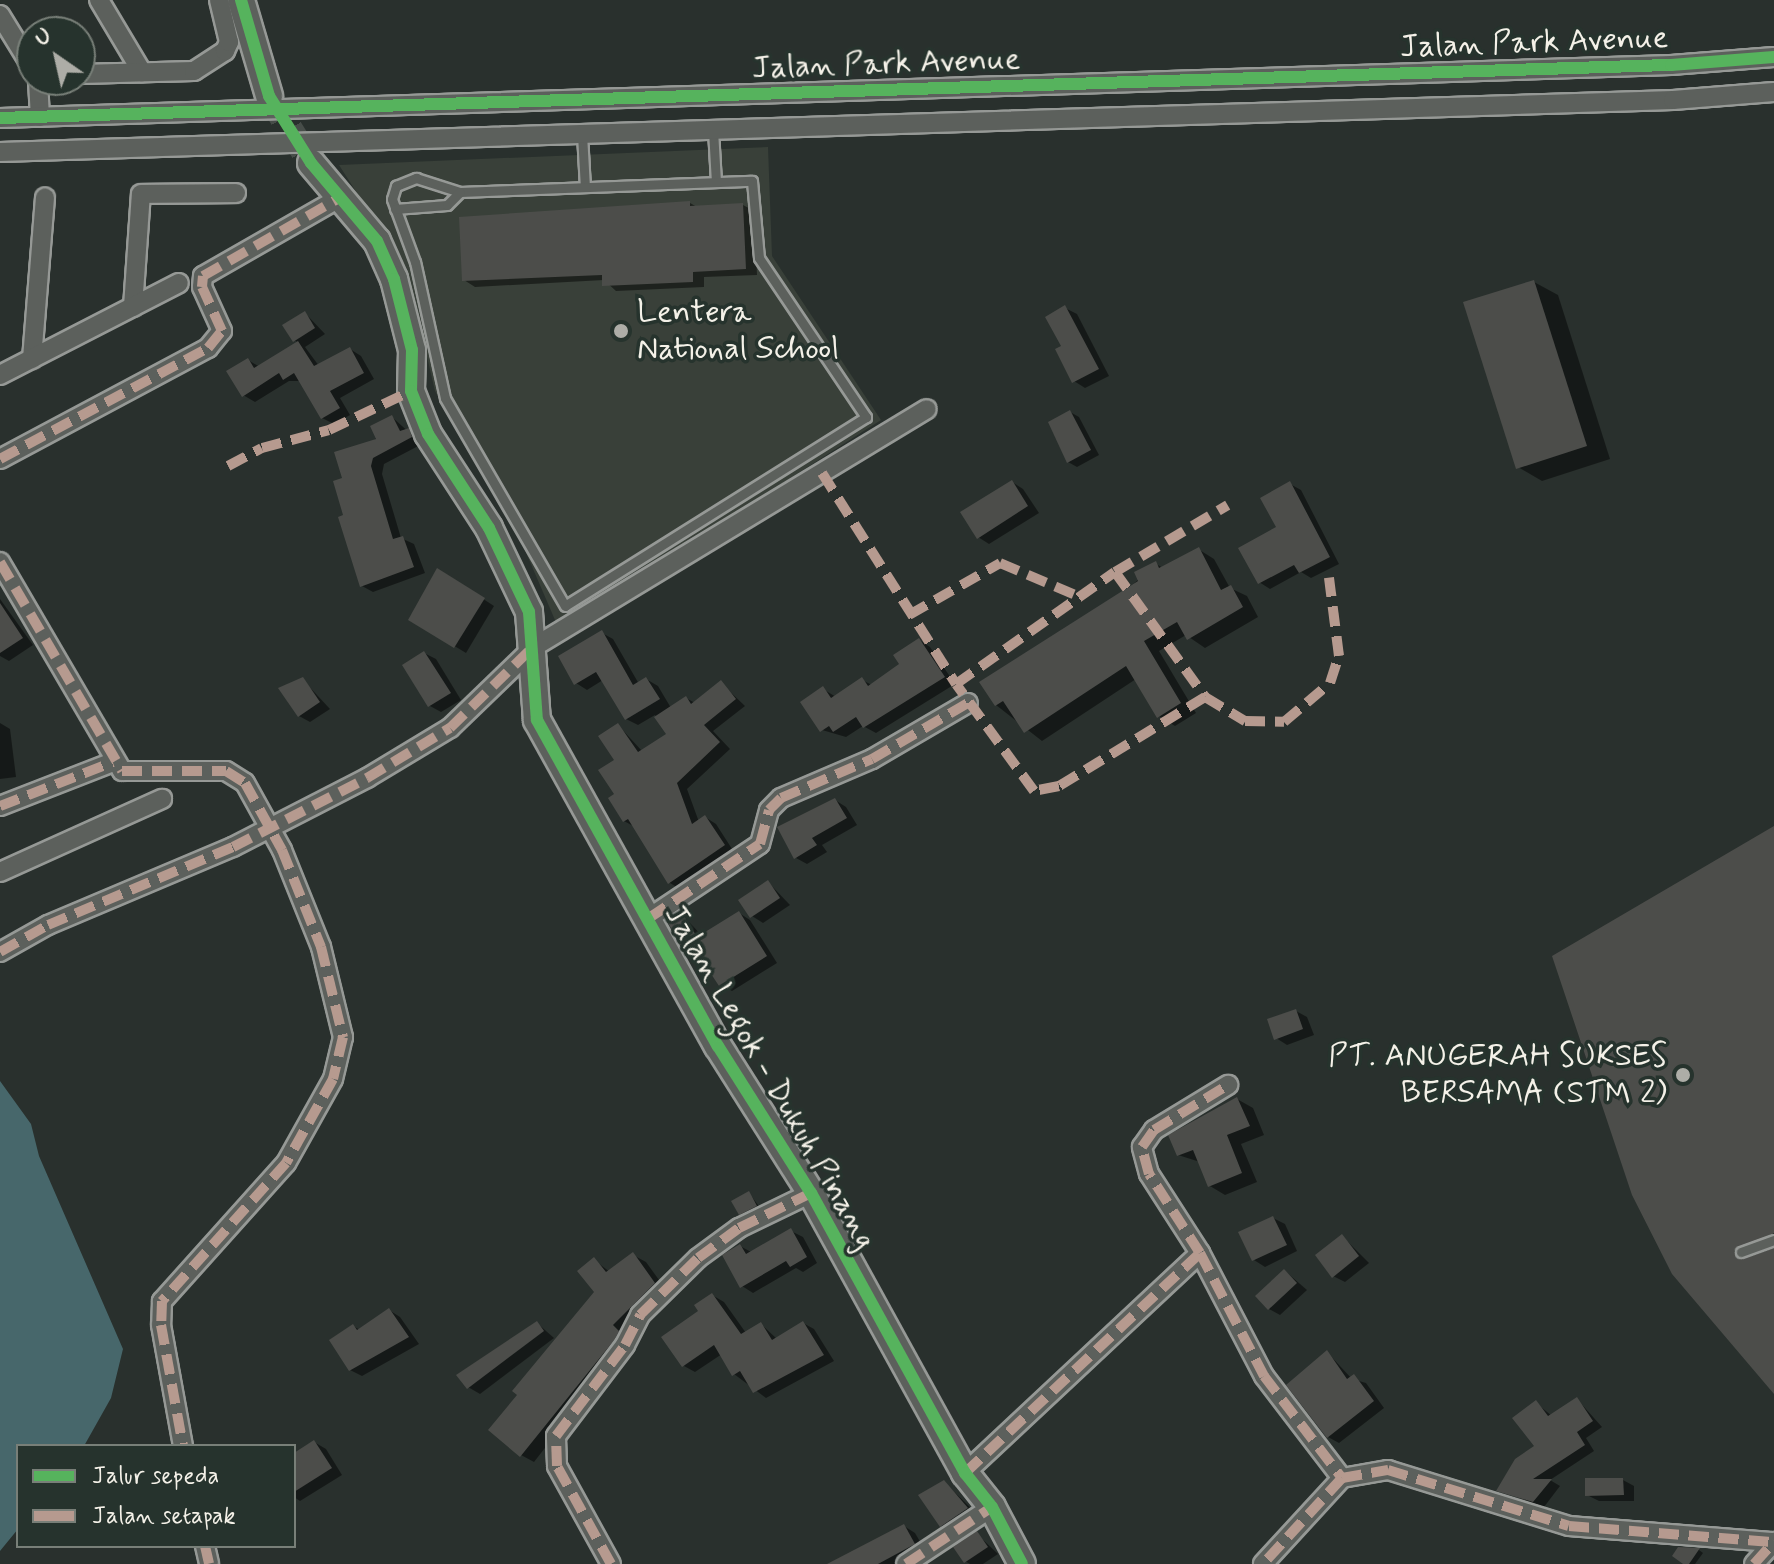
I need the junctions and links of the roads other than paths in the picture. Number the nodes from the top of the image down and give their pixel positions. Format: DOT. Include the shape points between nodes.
graph roads {
  1 [pos="99,0"];
  2 [pos="219,0"];
  3 [pos="241,0"];
  4 [pos="0,15"];
  5 [pos="16,41"];
  6 [pos="1774,57"];
  7 [pos="142,72"];
  8 [pos="96,73"];
  9 [pos="1774,92"];
  10 [pos="39,96"];
  11 [pos="269,96"];
  12 [pos="40,117"];
  13 [pos="0,118"];
  14 [pos="713,130"];
  15 [pos="582,134"];
  16 [pos="0,152"];
  17 [pos="311,163"];
  18 [pos="716,182"];
  19 [pos="585,187"];
  20 [pos="460,192"];
  21 [pos="236,193"];
  22 [pos="341,197"];
  23 [pos="45,198"];
  24 [pos="395,209"];
  25 [pos="179,283"];
  26 [pos="133,307"];
  27 [pos="32,359"];
  28 [pos="0,375"];
  29 [pos="927,409"];
  30 [pos="0,459"];
  31 [pos="0,562"];
  32 [pos="534,647"];
  33 [pos="968,703"];
  34 [pos="113,762"];
  35 [pos="162,799"];
  36 [pos="0,806"];
  37 [pos="272,828"];
  38 [pos="0,872"];
  39 [pos="649,918"];
  40 [pos="0,952"];
  41 [pos="1228,1085"];
  42 [pos="811,1193"];
  43 [pos="1774,1240"];
  44 [pos="1741,1252"];
  45 [pos="1200,1253"];
  46 [pos="183,1444"];
  47 [pos="965,1473"];
  48 [pos="1342,1478"];
  49 [pos="992,1507"];
  50 [pos="1774,1542"];
  51 [pos="611,1564"];
  52 [pos="906,1564"];
  53 [pos="1022,1564"];
  54 [pos="1263,1564"];
  55 [pos="1754,1564"];
  1 -- 7 [label="street"];
  2 -- 7 [label="street" via="229,42 225,51 194,71"];
  3 -- 11 [label="street"];
  4 -- 5 [label="street"];
  6 -- 12 [label="street, Jalan Park Avenue" via="1671,65"];
  7 -- 8 [label="street"];
  9 -- 14 [label="street, Jalan Park Avenue"];
  10 -- 12 [label="street"];
  12 -- 13 [label="street, Jalan Park Avenue"];
  14 -- 15 [label="street, Jalan Park Avenue"];
  14 -- 18 [label="lane"];
  15 -- 16 [label="street, Jalan Park Avenue"];
  15 -- 19 [label="lane"];
  17 -- 22 [label="street, Jalan Legok - Dukuh Pinang"];
  18 -- 19 [label="lane"];
  18 -- 24 [label="lane" via="752,181 759,258 866,417 565,606 445,398 415,262"];
  19 -- 20 [label="lane"];
  20 -- 24 [label="lane" via="447,205"];
  20 -- 24 [label="lane" via="416,178 396,186"];
  21 -- 26 [label="street" via="141,194"];
  22 -- 30 [label="street" via="203,276 202,287 222,331 208,348"];
  22 -- 32 [label="street, Jalan Legok - Dukuh Pinang" via="377,241 394,279 412,350 411,391 428,434 489,528 521,592"];
  23 -- 27 [label="street"];
  25 -- 26 [label="street"];
  26 -- 27 [label="street"];
  27 -- 28 [label="street"];
  29 -- 32 [label="street"];
  31 -- 34 [label="street"];
  32 -- 37 [label="street" via="450,728"];
  32 -- 39 [label="street, Jalan Legok - Dukuh Pinang" via="531,696 537,720"];
  33 -- 39 [label="street" via="872,759 781,798 769,810 760,844"];
  34 -- 36 [label="street"];
  34 -- 37 [label="street" via="122,771 226,771 245,783"];
  35 -- 38 [label="street"];
  37 -- 40 [label="street" via="48,925"];
  37 -- 46 [label="street" via="321,947 341,1049 333,1079 286,1163 162,1301 161,1325"];
  39 -- 42 [label="street, Jalan Legok - Dukuh Pinang" via="718,1046"];
  41 -- 45 [label="street" via="1154,1130 1142,1147 1149,1174"];
  42 -- 47 [label="street, Jalan Legok - Dukuh Pinang"];
  42 -- 51 [label="street" via="739,1228 698,1258 640,1315 625,1345 556,1436 557,1466"];
  43 -- 44 [label="lane"];
  45 -- 47 [label="street"];
  45 -- 48 [label="street" via="1264,1376"];
  47 -- 49 [label="street, Jalan Legok - Dukuh Pinang"];
  48 -- 50 [label="street" via="1388,1470 1569,1526"];
  48 -- 54 [label="street"];
  49 -- 52 [label="street"];
  49 -- 53 [label="street, Jalan Legok - Dukuh Pinang"];
  50 -- 55 [label="street"];
}
